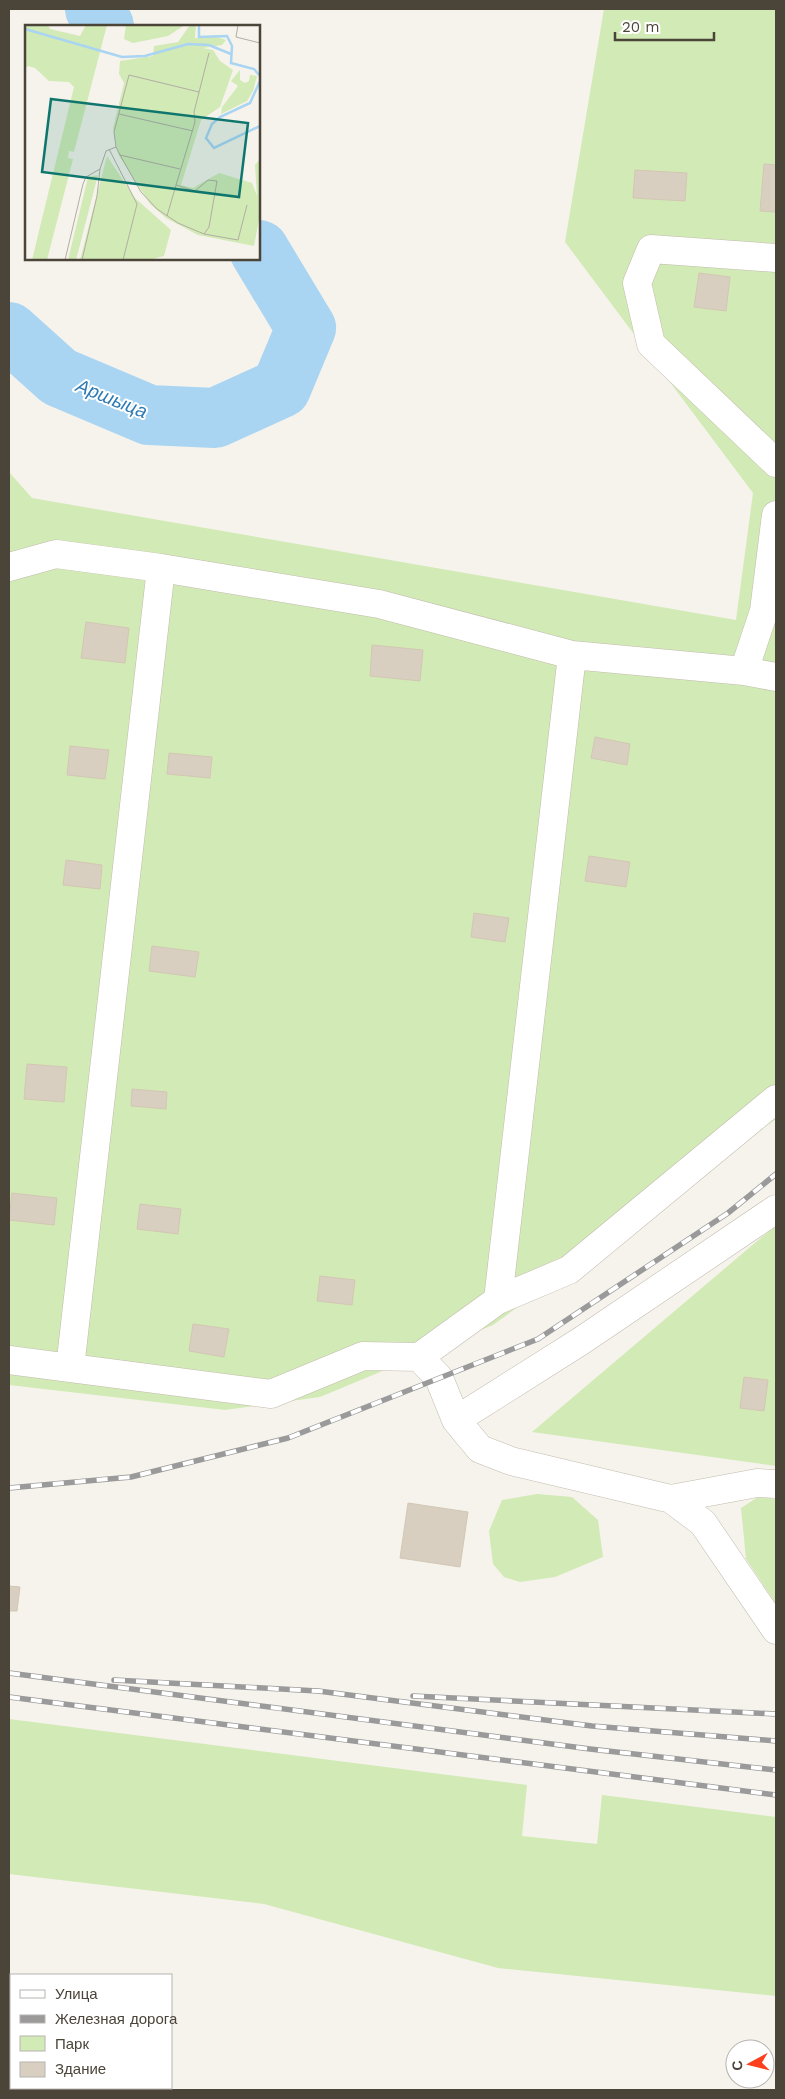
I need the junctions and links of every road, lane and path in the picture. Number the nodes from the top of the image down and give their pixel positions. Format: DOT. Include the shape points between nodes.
graph roads {
  1 [pos="776,258"];
  2 [pos="776,462"];
  3 [pos="776,515"];
  4 [pos="9,567"];
  5 [pos="161,568"];
  6 [pos="572,656"];
  7 [pos="744,671"];
  8 [pos="776,677"];
  9 [pos="776,1099"];
  10 [pos="776,1209"];
  11 [pos="498,1300"];
  12 [pos="419,1357"];
  13 [pos="9,1360"];
  14 [pos="70,1368"];
  15 [pos="456,1420"];
  16 [pos="776,1484"];
  17 [pos="671,1498"];
  18 [pos="776,1630"];
  1 -- 2 [label="lane" via="651,249 637,283 651,344"];
  3 -- 7 [label="lane" via="764,611"];
  4 -- 5 [label="lane" via="56,554"];
  5 -- 6 [label="lane" via="379,604"];
  5 -- 14 [label="lane"];
  6 -- 7 [label="lane"];
  6 -- 11 [label="lane"];
  7 -- 8 [label="lane"];
  9 -- 11 [label="lane" via="570,1270"];
  10 -- 15 [label="lane" via="581,1341"];
  11 -- 12 [label="lane"];
  12 -- 14 [label="lane" via="363,1356 271,1394"];
  12 -- 15 [label="lane" via="438,1378"];
  13 -- 14 [label="lane"];
  15 -- 17 [label="lane" via="480,1449 511,1461"];
  16 -- 17 [label="lane" via="757,1483"];
  17 -- 18 [label="lane" via="703,1523"];
}
